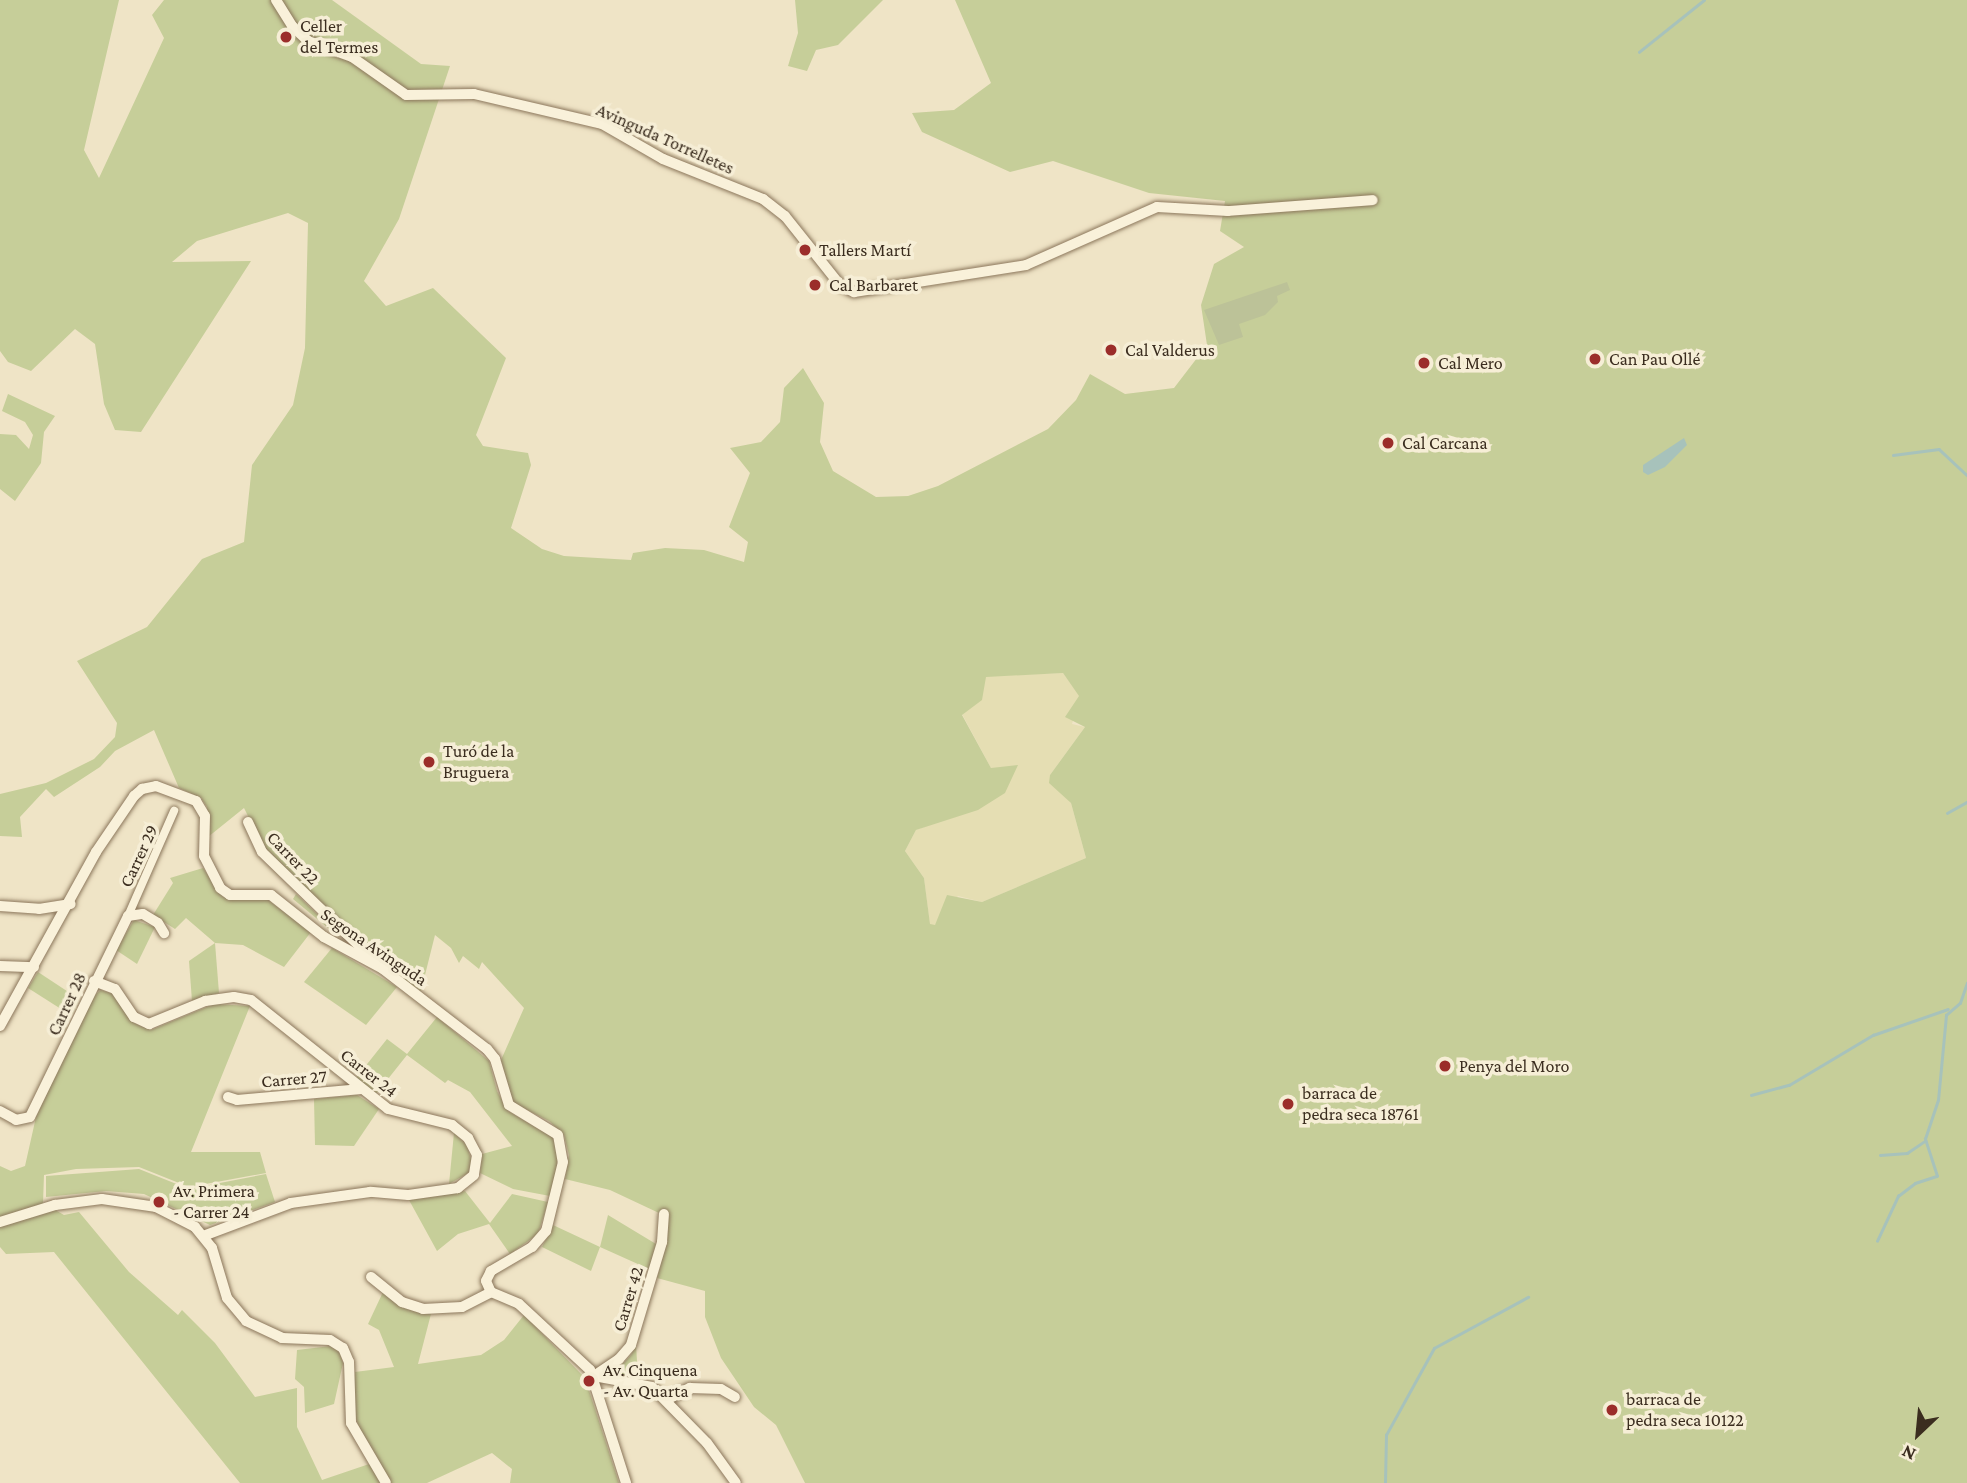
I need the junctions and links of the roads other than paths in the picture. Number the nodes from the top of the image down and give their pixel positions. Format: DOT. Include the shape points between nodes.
graph roads {
  1 [pos="276,0"];
  2 [pos="1373,200"];
  3 [pos="174,811"];
  4 [pos="248,822"];
  5 [pos="71,904"];
  6 [pos="0,906"];
  7 [pos="128,916"];
  8 [pos="164,933"];
  9 [pos="0,965"];
  10 [pos="34,967"];
  11 [pos="383,969"];
  12 [pos="94,981"];
  13 [pos="0,1026"];
  14 [pos="362,1089"];
  15 [pos="228,1097"];
  16 [pos="0,1111"];
  17 [pos="663,1214"];
  18 [pos="0,1222"];
  19 [pos="206,1235"];
  20 [pos="371,1277"];
  21 [pos="491,1292"];
  22 [pos="594,1376"];
  23 [pos="735,1397"];
  24 [pos="666,1400"];
  25 [pos="386,1483"];
  26 [pos="626,1483"];
  27 [pos="736,1483"];
  1 -- 2 [label="street, Avinguda Torrelletes" via="308,41 352,57 406,95 474,94 602,124 663,159 745,191 779,209 849,290 874,292 1035,262 1157,207 1228,211"];
  3 -- 7 [label="street, Carrer 29"];
  4 -- 11 [label="street, Carrer 22" via="262,852"];
  5 -- 6 [label="street" via="38,909"];
  5 -- 10 [label="street, Segona Avinguda"];
  5 -- 11 [label="street, Segona Avinguda" via="96,852 134,796 150,786 163,787 182,793 202,808 204,856 220,888 230,895 271,895 324,937"];
  7 -- 8 [label="street" via="143,914"];
  7 -- 12 [label="street, Carrer 28"];
  9 -- 10 [label="street"];
  10 -- 13 [label="street, Segona Avinguda"];
  11 -- 21 [label="street, Segona Avinguda" via="487,1049 495,1059 509,1105 548,1125 562,1143 561,1173 546,1231 532,1247 491,1271 486,1281"];
  12 -- 14 [label="street, Carrer 24" via="115,989 134,1017 149,1024 205,1001 251,1000"];
  12 -- 16 [label="street, Carrer 28" via="30,1117 16,1120"];
  14 -- 15 [label="street, Carrer 27" via="237,1100"];
  14 -- 19 [label="street, Carrer 24" via="396,1113 447,1124 465,1135 478,1160 470,1181 458,1188 408,1195 370,1192 291,1203"];
  17 -- 22 [label="street, Carrer 42" via="662,1242 631,1345 615,1363"];
  18 -- 19 [label="street" via="55,1205 102,1199 156,1207"];
  19 -- 25 [label="street" via="227,1298 246,1321 282,1338 330,1340 344,1348 349,1368 349,1418"];
  20 -- 21 [label="street" via="402,1301 423,1309 462,1307"];
  21 -- 22 [label="street" via="519,1304"];
  22 -- 24 [label="street" via="645,1383"];
  22 -- 26 [label="street"];
  23 -- 24 [label="street" via="721,1389 690,1388"];
  24 -- 27 [label="street" via="707,1443"];
}
